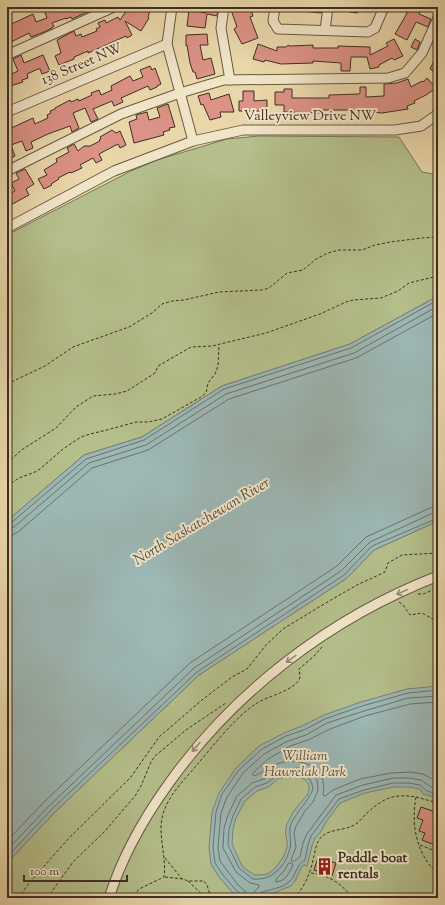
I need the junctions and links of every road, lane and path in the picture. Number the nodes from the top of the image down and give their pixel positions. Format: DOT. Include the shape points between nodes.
graph roads {
  1 [pos="114,7"];
  2 [pos="172,7"];
  3 [pos="224,7"];
  4 [pos="275,7"];
  5 [pos="328,7"];
  6 [pos="378,7"];
  7 [pos="384,7"];
  8 [pos="438,18"];
  9 [pos="374,28"];
  10 [pos="325,30"];
  11 [pos="167,44"];
  12 [pos="7,55"];
  13 [pos="230,80"];
  14 [pos="180,93"];
  15 [pos="7,112"];
  16 [pos="438,114"];
  17 [pos="193,141"];
  18 [pos="7,171"];
  19 [pos="7,228"];
  20 [pos="438,237"];
  21 [pos="438,276"];
  22 [pos="219,345"];
  23 [pos="7,384"];
  24 [pos="7,463"];
  25 [pos="7,486"];
  26 [pos="438,553"];
  27 [pos="438,576"];
  28 [pos="438,588"];
  29 [pos="412,594"];
  30 [pos="401,598"];
  31 [pos="438,601"];
  32 [pos="394,602"];
  33 [pos="397,602"];
  34 [pos="324,644"];
  35 [pos="416,797"];
  36 [pos="438,803"];
  37 [pos="418,845"];
  38 [pos="438,852"];
  39 [pos="165,858"];
  40 [pos="310,873"];
  41 [pos="438,874"];
  42 [pos="164,877"];
  43 [pos="183,879"];
  44 [pos="188,881"];
  45 [pos="18,898"];
  46 [pos="109,898"];
  47 [pos="129,898"];
  48 [pos="206,898"];
  49 [pos="211,898"];
  50 [pos="294,898"];
  51 [pos="353,898"];
  1 -- 12 [label="street"];
  2 -- 11 [label="street"];
  3 -- 13 [label="street" via="221,28"];
  4 -- 10 [label="street" via="273,21 278,29"];
  5 -- 10 [label="street"];
  6 -- 9 [label="street"];
  7 -- 9 [label="street"];
  8 -- 13 [label="street" via="422,53 405,73 388,78"];
  9 -- 10 [label="street" via="368,32"];
  11 -- 14 [label="street"];
  11 -- 15 [label="street, 138 Street NW"];
  13 -- 14 [label="street"];
  14 -- 17 [label="street"];
  14 -- 18 [label="street" via="121,114"];
  16 -- 17 [label="street, Valleyview Drive NW" via="421,126 395,130 243,130"];
  17 -- 19 [label="street, Valleyview Drive NW" via="114,171"];
  20 -- 23 [label="path" via="390,242 362,250 339,250 316,259 302,270 287,273 269,288 218,292 162,304 129,327 73,347 45,366"];
  21 -- 22 [label="path" via="410,283 381,298 353,300 266,333"];
  22 -- 24 [label="path" via="191,347 158,366 155,373 127,391 93,396 76,407 56,428 23,449"];
  22 -- 25 [label="path" via="218,366 208,383 206,393 201,397 162,419 136,422 81,437 40,469"];
  26 -- 45 [label="path" via="402,555 388,563 385,572 357,585 283,629 247,669 202,700 159,737 130,777 69,838"];
  27 -- 46 [label="street, one-way" via="384,600 335,628 272,673 233,708 191,754 150,810 126,853"];
  28 -- 29 [label="path" via="423,594"];
  30 -- 32 [label="path"];
  31 -- 33 [label="path" via="436,614 432,619 422,613 410,615"];
  34 -- 39 [label="path" via="300,667 300,677 296,685 258,702 248,710 184,780 163,813"];
  35 -- 36 [label="path"];
  35 -- 37 [label="path" via="414,827"];
  35 -- 40 [label="path" via="386,799 375,805 353,826 321,837"];
  37 -- 38 [label="path"];
  37 -- 41 [label="path" via="425,859"];
  39 -- 42 [label="path"];
  39 -- 43 [label="path"];
  40 -- 50 [label="path"];
  40 -- 51 [label="path" via="339,883"];
  42 -- 43 [label="path"];
  42 -- 47 [label="path" via="141,888"];
  43 -- 44 [label="path"];
  44 -- 48 [label="path"];
  44 -- 49 [label="path" via="205,882"];
}
